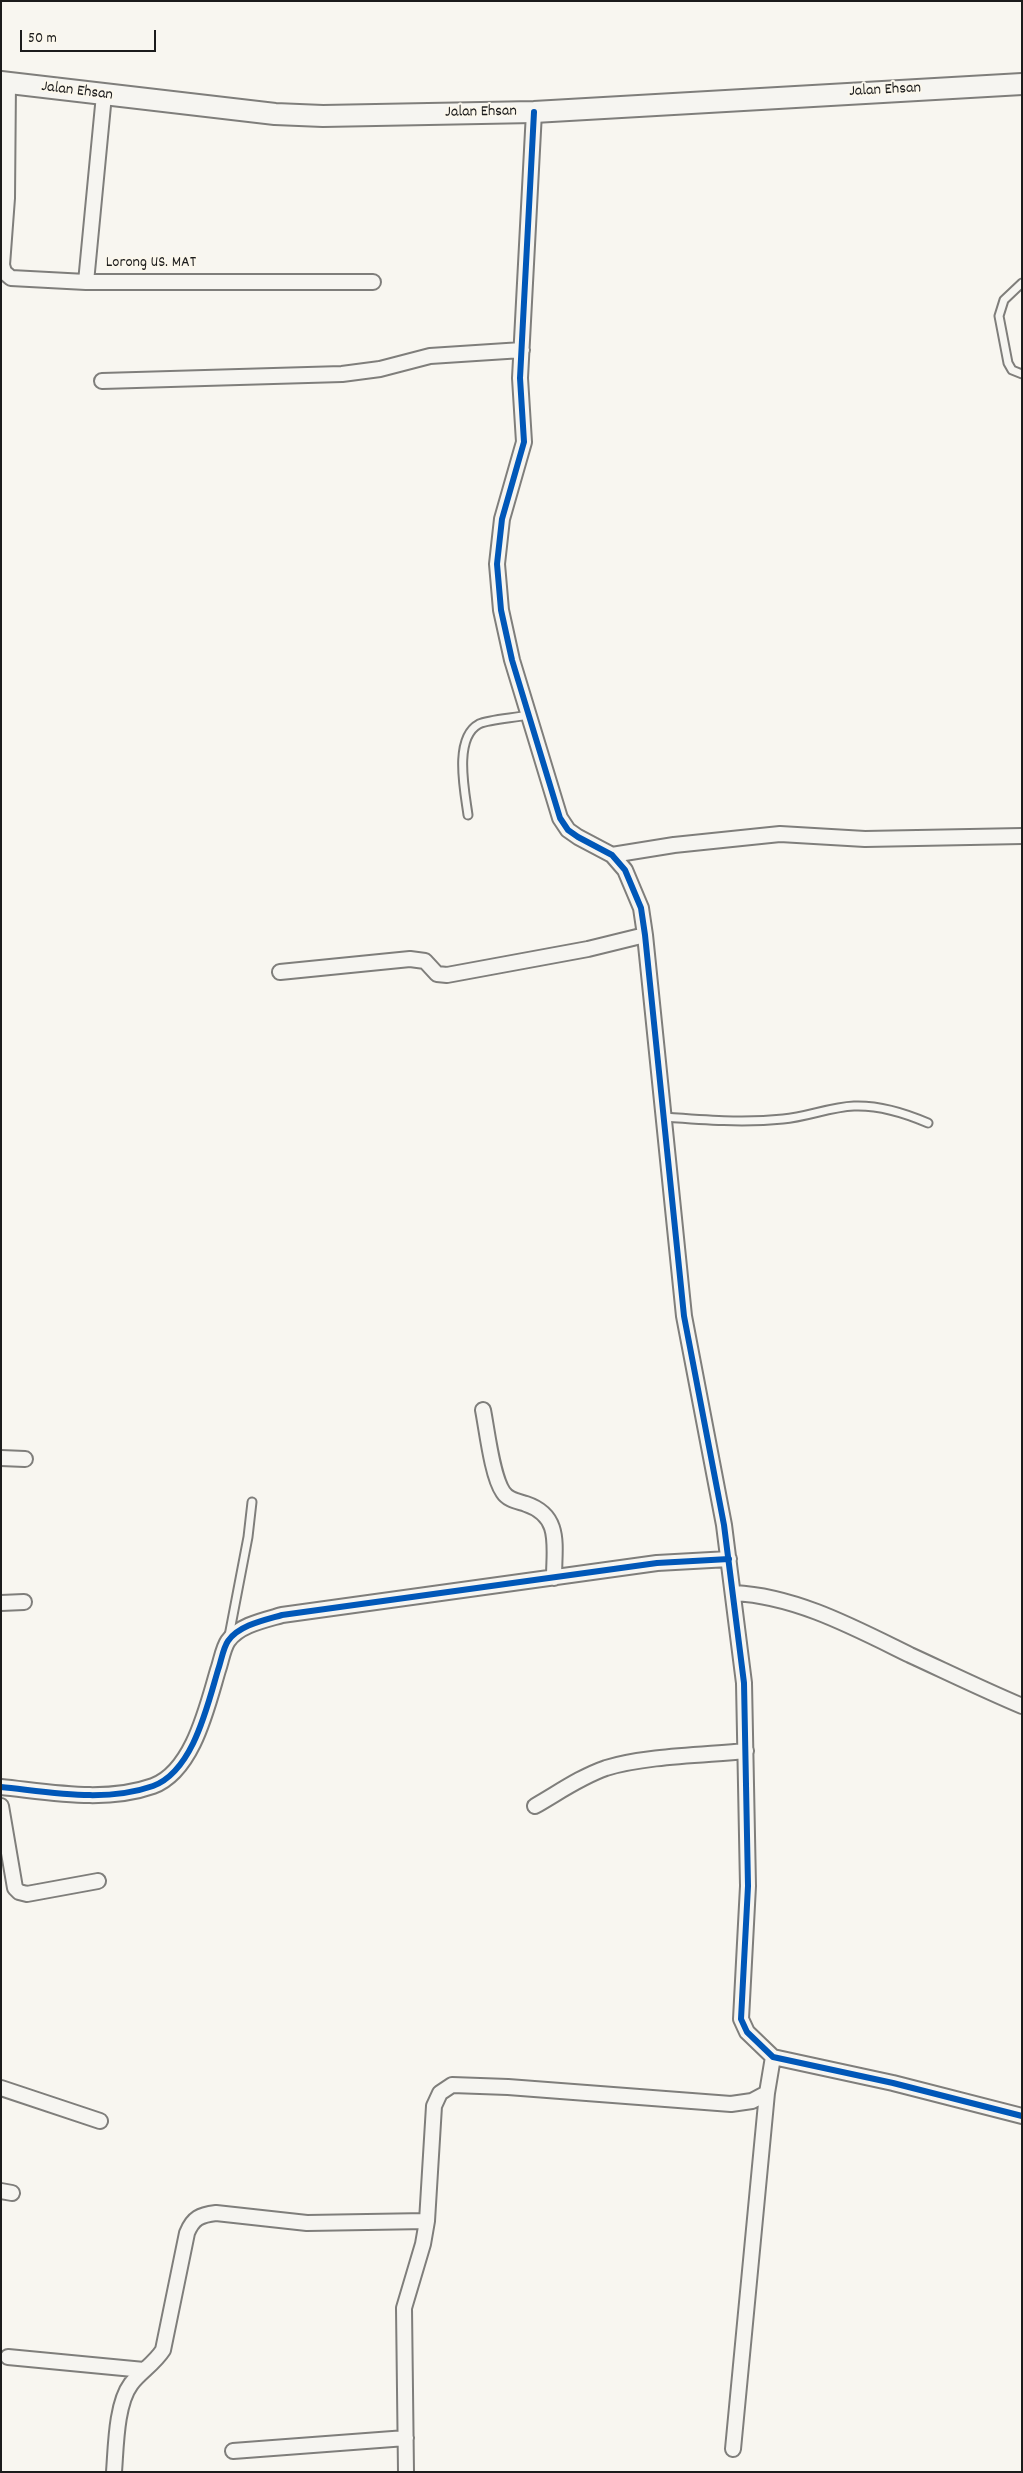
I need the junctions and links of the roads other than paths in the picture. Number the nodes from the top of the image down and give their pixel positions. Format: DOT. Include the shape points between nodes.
graph roads {
  1 [pos="5,83"];
  2 [pos="1022,84"];
  3 [pos="104,95"];
  4 [pos="534,112"];
  5 [pos="3,275"];
  6 [pos="86,282"];
  7 [pos="373,282"];
  8 [pos="1022,283"];
  9 [pos="522,350"];
  10 [pos="1022,374"];
  11 [pos="102,381"];
  12 [pos="528,715"];
  13 [pos="468,816"];
  14 [pos="1022,836"];
  15 [pos="612,855"];
  16 [pos="645,935"];
  17 [pos="280,972"];
  18 [pos="664,1117"];
  19 [pos="928,1123"];
  20 [pos="483,1410"];
  21 [pos="1,1458"];
  22 [pos="25,1459"];
  23 [pos="252,1502"];
  24 [pos="729,1559"];
  25 [pos="554,1578"];
  26 [pos="734,1593"];
  27 [pos="24,1602"];
  28 [pos="1,1603"];
  29 [pos="228,1641"];
  30 [pos="1022,1706"];
  31 [pos="746,1751"];
  32 [pos="1,1787"];
  33 [pos="1,1806"];
  34 [pos="535,1806"];
  35 [pos="98,1881"];
  36 [pos="773,2057"];
  37 [pos="1,2088"];
  38 [pos="767,2093"];
  39 [pos="1022,2116"];
  40 [pos="100,2121"];
  41 [pos="427,2221"];
  42 [pos="8,2358"];
  43 [pos="144,2370"];
  44 [pos="406,2438"];
  45 [pos="732,2449"];
  46 [pos="233,2451"];
  47 [pos="114,2472"];
  48 [pos="406,2472"];
  1 -- 3 [label="main road, Jalan Ehsan"];
  1 -- 5 [label="street" via="7,198"];
  2 -- 4 [label="main road, Jalan Ehsan"];
  3 -- 4 [label="main road, Jalan Ehsan" via="275,114 324,116"];
  3 -- 6 [label="street, Lorong US. MAT"];
  4 -- 9 [label="street"];
  5 -- 6 [label="street"];
  6 -- 7 [label="street, Lorong US. MAT"];
  8 -- 10 [label="lane" via="1004,300 999,316 1008,363 1012,370"];
  9 -- 11 [label="street" via="430,356 380,369 342,374"];
  9 -- 12 [label="street" via="520,378 524,442 502,519 497,564 501,610"];
  12 -- 13 [label="lane" via="479,724 468,734 463,751"];
  12 -- 15 [label="street" via="560,818 578,838"];
  14 -- 15 [label="street" via="865,839 780,834"];
  15 -- 16 [label="street" via="633,886 641,908"];
  16 -- 17 [label="street" via="447,975 436,974 425,961 410,960"];
  16 -- 18 [label="street"];
  18 -- 19 [label="lane" via="783,1119 853,1106 906,1113"];
  18 -- 24 [label="street" via="684,1316"];
  20 -- 25 [label="street" via="503,1492 511,1500 539,1509 550,1521 554,1536"];
  21 -- 22 [label="street"];
  23 -- 29 [label="lane"];
  24 -- 25 [label="street" via="657,1563"];
  24 -- 26 [label="street"];
  25 -- 29 [label="street" via="282,1615 258,1622"];
  26 -- 30 [label="street" via="755,1594 787,1602 856,1628"];
  26 -- 31 [label="street" via="744,1683"];
  27 -- 28 [label="street"];
  29 -- 32 [label="street" via="190,1750 176,1769 155,1786 92,1795"];
  31 -- 34 [label="street" via="606,1768 585,1776"];
  31 -- 36 [label="street" via="748,1886 741,2019 747,2032"];
  33 -- 35 [label="street" via="14,1888 19,1892 27,1894"];
  36 -- 38 [label="street"];
  36 -- 39 [label="street"];
  37 -- 40 [label="street"];
  38 -- 41 [label="street" via="752,2101 731,2104 452,2085 440,2094 434,2106"];
  38 -- 45 [label="street"];
  41 -- 43 [label="street" via="306,2223 216,2213 201,2215 192,2221 187,2233 163,2350"];
  41 -- 44 [label="street" via="404,2308"];
  42 -- 43 [label="street"];
  43 -- 47 [label="street" via="126,2393 117,2434"];
  44 -- 46 [label="street"];
  44 -- 48 [label="street"];
}
